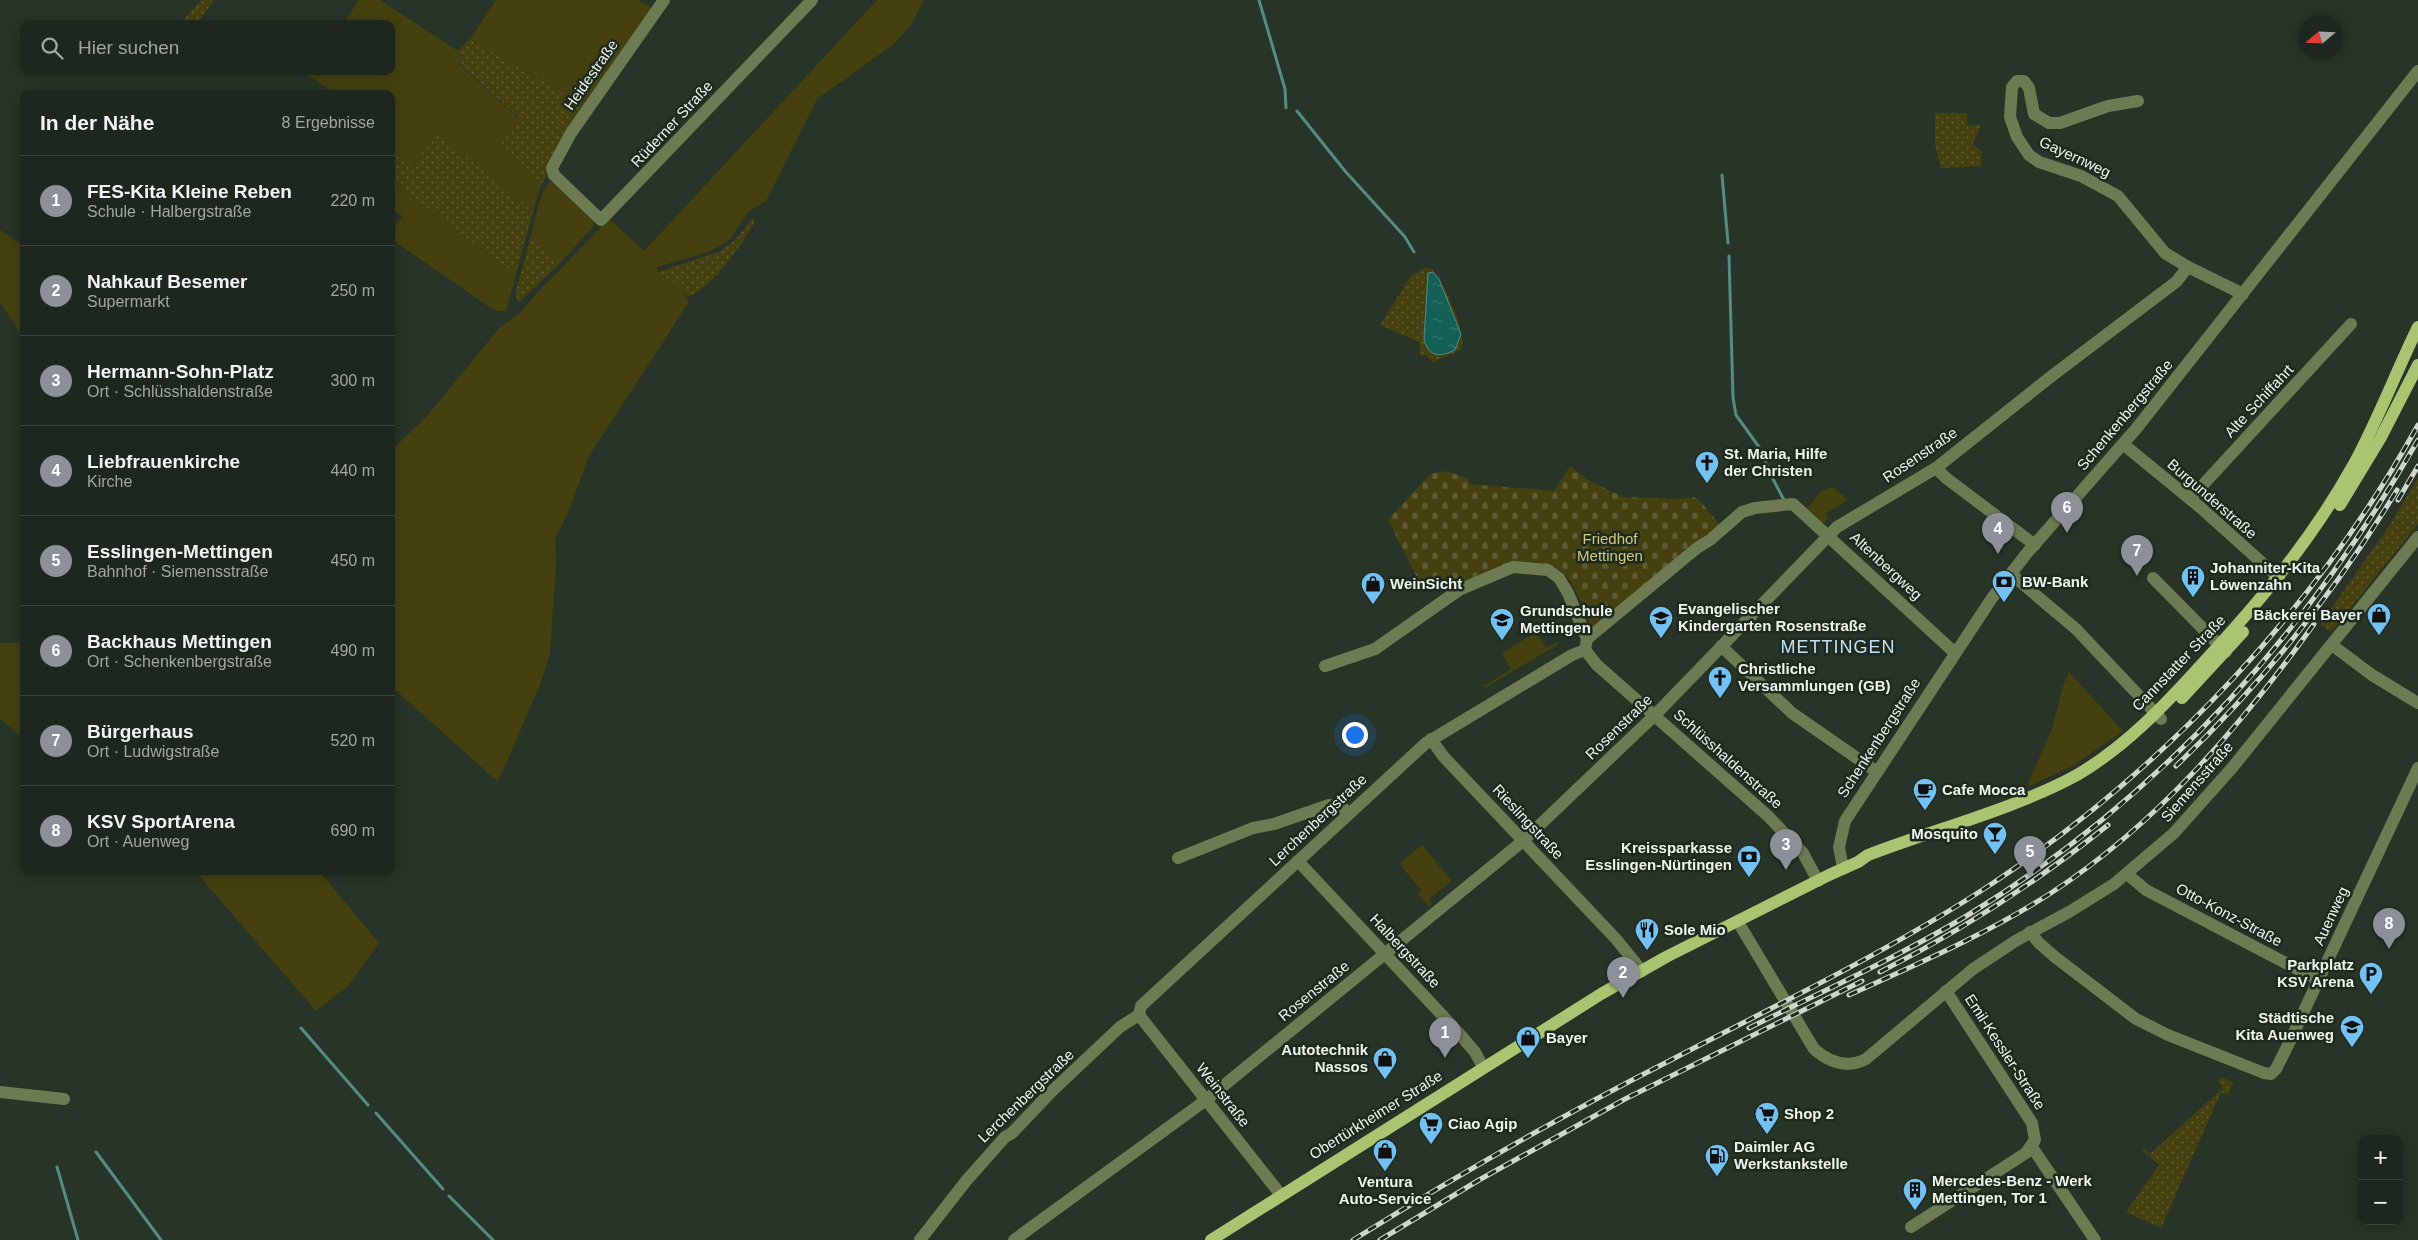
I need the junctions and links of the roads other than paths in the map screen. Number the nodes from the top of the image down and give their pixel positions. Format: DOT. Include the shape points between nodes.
graph roads {
  1 [pos="664,0"];
  2 [pos="812,0"];
  3 [pos="2418,71"];
  4 [pos="2138,101"];
  5 [pos="552,173"];
  6 [pos="2188,267"];
  7 [pos="2243,294"];
  8 [pos="2351,324"];
  9 [pos="2417,331"];
  10 [pos="2418,365"];
  11 [pos="2123,444"];
  12 [pos="1936,468"];
  13 [pos="2190,499"];
  14 [pos="1795,505"];
  15 [pos="1828,535"];
  16 [pos="2418,537"];
  17 [pos="2035,545"];
  18 [pos="2011,574"];
  19 [pos="2153,578"];
  20 [pos="2279,578"];
  21 [pos="1586,644"];
  22 [pos="2332,645"];
  23 [pos="1721,646"];
  24 [pos="2222,649"];
  25 [pos="1955,653"];
  26 [pos="1325,666"];
  27 [pos="2418,703"];
  28 [pos="1655,715"];
  29 [pos="2158,716"];
  30 [pos="1431,739"];
  31 [pos="2418,768"];
  32 [pos="1877,772"];
  33 [pos="1349,814"];
  34 [pos="1523,841"];
  35 [pos="1178,858"];
  36 [pos="1298,861"];
  37 [pos="1843,868"];
  38 [pos="2128,874"];
  39 [pos="1818,881"];
  40 [pos="1770,906"];
  41 [pos="1738,922"];
  42 [pos="2030,932"];
  43 [pos="1385,954"];
  44 [pos="1642,970"];
  45 [pos="2318,980"];
  46 [pos="1946,991"];
  47 [pos="1139,1015"];
  48 [pos="1483,1066"];
  49 [pos="0,1092"];
  50 [pos="64,1099"];
  51 [pos="1206,1100"];
  52 [pos="2033,1142"];
  53 [pos="1281,1195"];
  54 [pos="1911,1227"];
  55 [pos="920,1240"];
  56 [pos="1014,1240"];
  57 [pos="1211,1240"];
  58 [pos="2095,1240"];
  1 -- 5 [label="street, Heidestraße" via="566,139"];
  2 -- 5 [label="street, Rüderner Straße" via="601,220"];
  3 -- 7 [label="street, Schenkenbergstraße"];
  4 -- 6 [label="street, Gayernweg" via="2108,106 2051,124 2034,114 2028,87 2017,81 2012,87 2010,117 2017,137 2029,155 2039,162 2081,176 2121,198 2161,250"];
  6 -- 7 [label="street"];
  6 -- 12 [label="street, Rosenstraße" via="2176,282"];
  7 -- 11 [label="street, Schenkenbergstraße"];
  8 -- 13 [label="street, Alte Schiffahrt"];
  9 -- 20 [label="main road, Cannstatter Straße" via="2355,463"];
  10 -- 24 [label="main road, Cannstatter Straße" via="2372,452 2320,536 2292,574"];
  11 -- 13 [label="street, Burgunderstraße"];
  11 -- 17 [label="street, Schenkenbergstraße"];
  12 -- 15 [label="street, Rosenstraße"];
  12 -- 17 [label="street"];
  13 -- 20 [label="street, Burgunderstraße"];
  14 -- 15 [label="street, Altenbergweg"];
  14 -- 21 [label="street, Lerchenbergstraße" via="1742,512"];
  15 -- 23 [label="street, Rosenstraße"];
  15 -- 25 [label="street, Altenbergweg"];
  16 -- 22 [label="street, Siemensstraße"];
  17 -- 18 [label="street, Schenkenbergstraße"];
  18 -- 25 [label="street, Schenkenbergstraße"];
  18 -- 29 [label="street" via="2069,623"];
  19 -- 24 [label="street"];
  20 -- 24 [label="main road, Cannstatter Straße"];
  21 -- 26 [label="street, Schlüsshaldenstraße" via="1570,597 1559,578 1544,569 1513,567 1459,590 1375,649"];
  21 -- 28 [label="street, Schlüsshaldenstraße" via="1597,665"];
  21 -- 30 [label="street, Lerchenbergstraße"];
  22 -- 27 [label="street"];
  22 -- 38 [label="street, Siemensstraße" via="2202,804"];
  23 -- 28 [label="street, Rosenstraße"];
  23 -- 32 [label="street" via="1792,713"];
  24 -- 29 [label="main road, Cannstatter Straße"];
  25 -- 32 [label="street, Schenkenbergstraße"];
  28 -- 34 [label="street, Rosenstraße"];
  28 -- 39 [label="street, Schlüsshaldenstraße" via="1774,822 1804,853"];
  29 -- 37 [label="main road, Cannstatter Straße" via="2119,756 2070,788 1872,862 1858,862"];
  30 -- 33 [label="street, Lerchenbergstraße"];
  30 -- 34 [label="street, Rieslingstraße"];
  31 -- 45 [label="street, Auenweg"];
  32 -- 37 [label="street, Schenkenbergstraße" via="1842,829 1839,851"];
  33 -- 35 [label="street" via="1338,805 1329,805 1253,828"];
  33 -- 36 [label="street, Lerchenbergstraße"];
  34 -- 43 [label="street, Rosenstraße"];
  34 -- 44 [label="street, Rieslingstraße"];
  36 -- 43 [label="street, Halbergstraße"];
  36 -- 47 [label="street, Lerchenbergstraße" via="1148,1000 1140,1008"];
  37 -- 39 [label="main road, Cannstatter Straße"];
  38 -- 42 [label="street, Siemensstraße" via="2076,908"];
  38 -- 45 [label="street, Otto-Konz-Straße" via="2146,890"];
  39 -- 40 [label="main road, Cannstatter Straße"];
  40 -- 41 [label="main road, Obertürkheimer Straße"];
  41 -- 44 [label="main road, Obertürkheimer Straße"];
  41 -- 46 [label="street, Emil-Kessler-Straße" via="1808,1042 1822,1056 1836,1062 1855,1063 1866,1059"];
  42 -- 45 [label="street, Auenweg" via="2048,951 2136,1019 2168,1035 2270,1074 2277,1067"];
  42 -- 46 [label="street, Siemensstraße"];
  43 -- 48 [label="street, Halbergstraße" via="1475,1052"];
  43 -- 51 [label="street, Rosenstraße"];
  44 -- 48 [label="main road, Obertürkheimer Straße"];
  46 -- 52 [label="street, Emil-Kessler-Straße" via="2030,1121"];
  47 -- 51 [label="street, Weinstraße"];
  47 -- 55 [label="street, Lerchenbergstraße" via="1120,1027 1005,1137"];
  48 -- 53 [label="main road, Obertürkheimer Straße"];
  49 -- 50 [label="street"];
  51 -- 53 [label="street, Weinstraße"];
  51 -- 56 [label="street, Rosenstraße"];
  52 -- 54 [label="street" via="2026,1153"];
  52 -- 58 [label="street, Emil-Kessler-Straße" via="2043,1166 2052,1173"];
  53 -- 57 [label="main road, Obertürkheimer Straße"];
}
